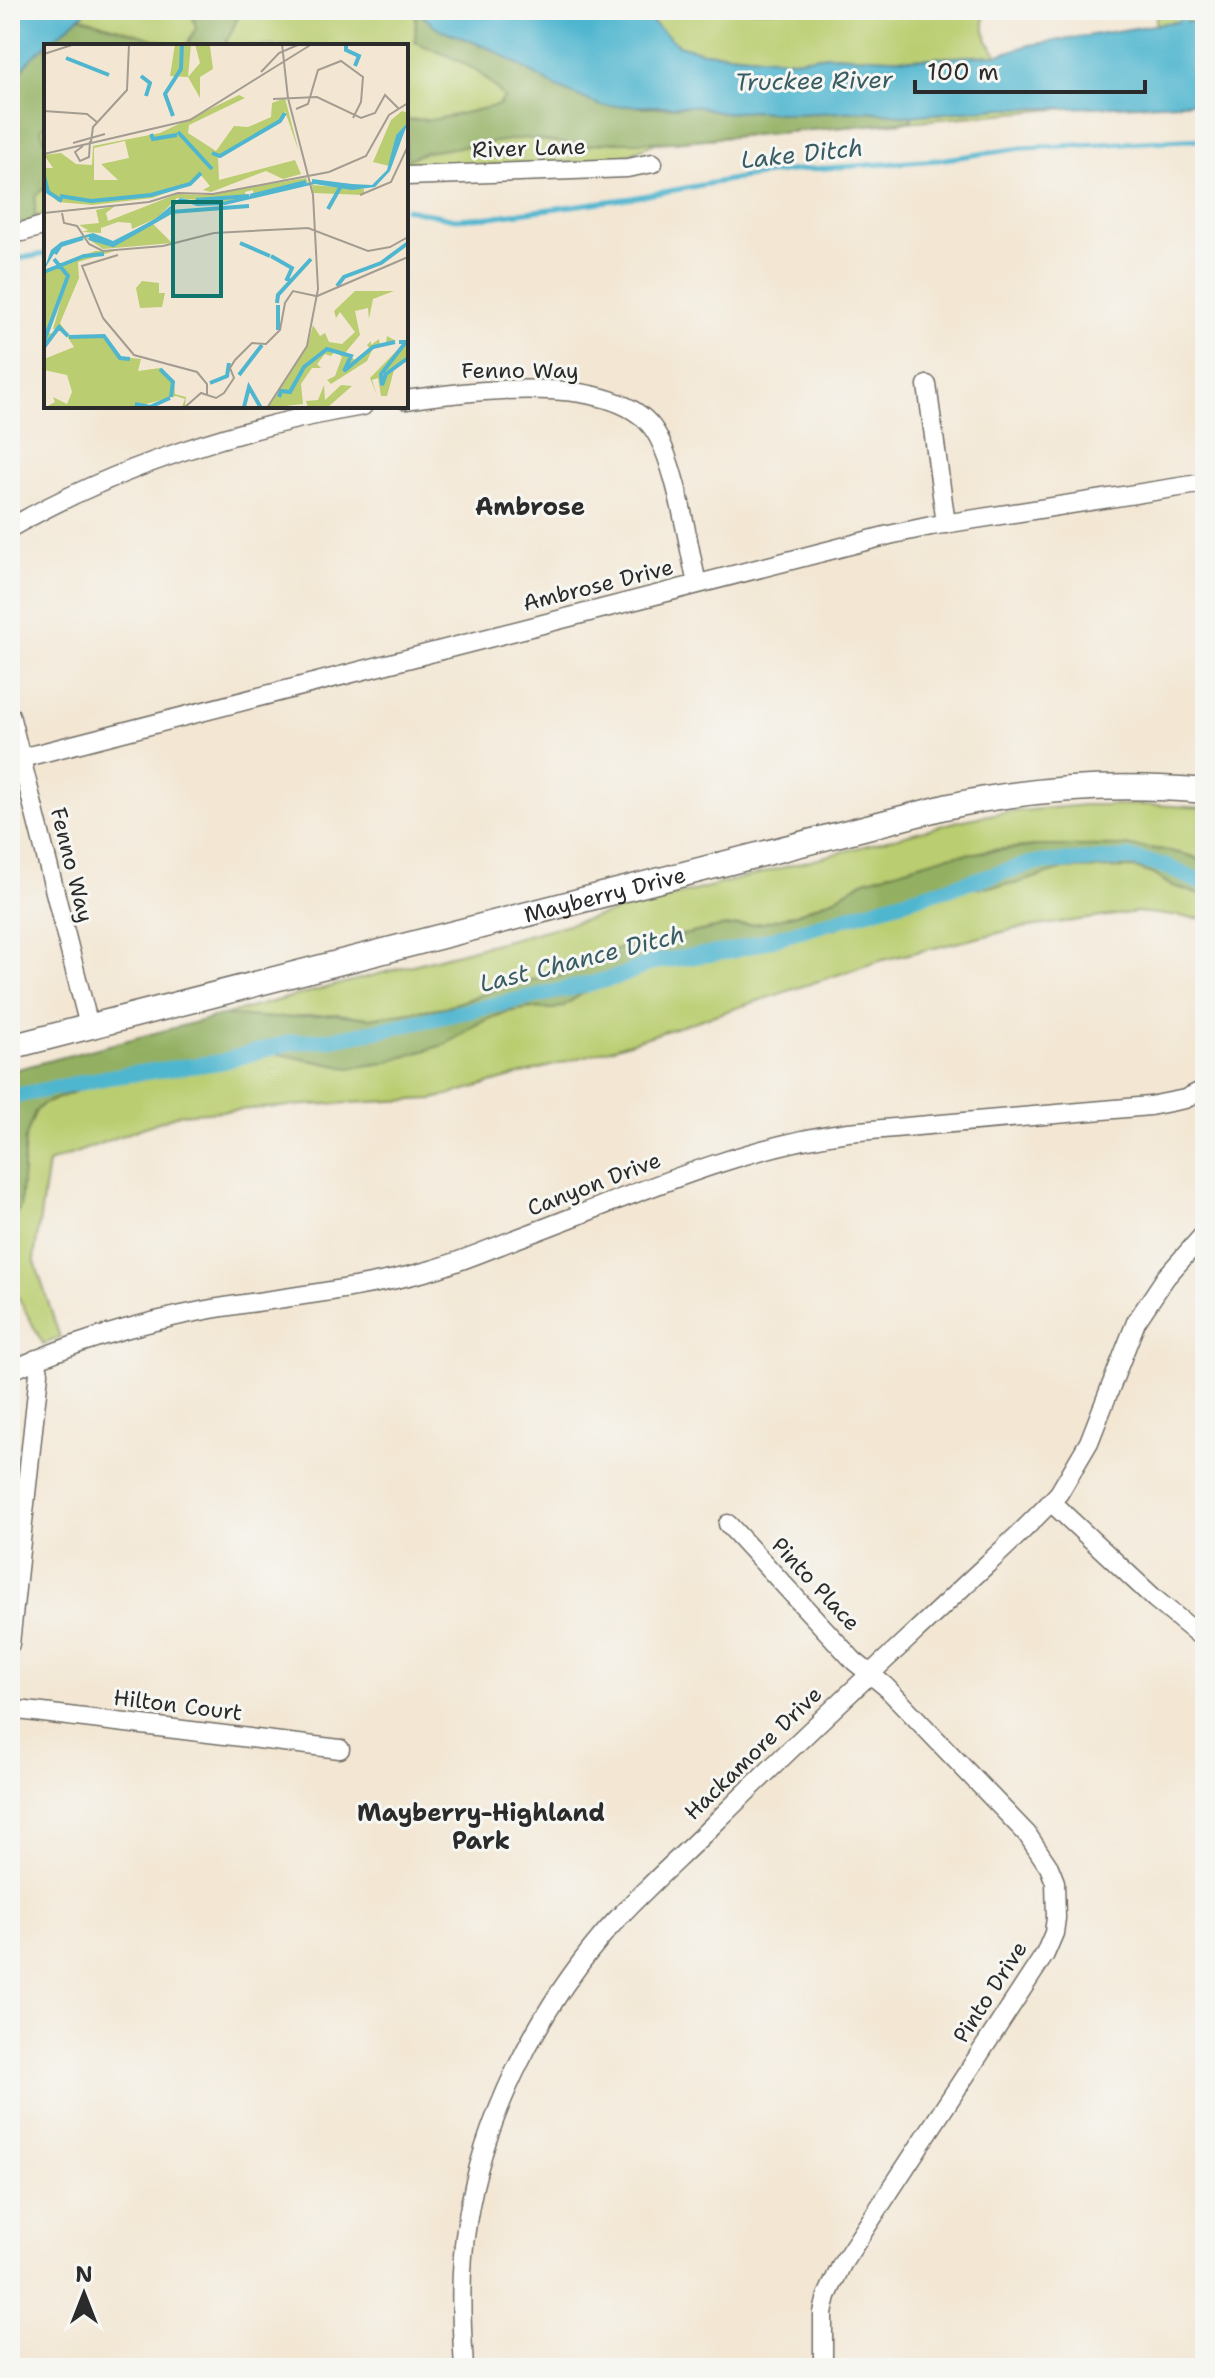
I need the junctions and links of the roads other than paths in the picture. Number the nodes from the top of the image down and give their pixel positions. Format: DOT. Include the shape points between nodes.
graph roads {
  1 [pos="653,163"];
  2 [pos="408,176"];
  3 [pos="44,226"];
  4 [pos="22,232"];
  5 [pos="927,385"];
  6 [pos="408,400"];
  7 [pos="264,408"];
  8 [pos="353,408"];
  9 [pos="268,425"];
  10 [pos="1205,483"];
  11 [pos="946,524"];
  12 [pos="10,528"];
  13 [pos="697,584"];
  14 [pos="10,715"];
  15 [pos="16,760"];
  16 [pos="1205,791"];
  17 [pos="89,1026"];
  18 [pos="10,1047"];
  19 [pos="1205,1089"];
  20 [pos="1205,1233"];
  21 [pos="36,1359"];
  22 [pos="10,1371"];
  23 [pos="1051,1502"];
  24 [pos="728,1524"];
  25 [pos="1205,1640"];
  26 [pos="10,1644"];
  27 [pos="870,1675"];
  28 [pos="10,1709"];
  29 [pos="340,1749"];
  30 [pos="464,2368"];
  31 [pos="823,2368"];
  1 -- 2 [label="street, River Lane"];
  3 -- 4 [label="street"];
  5 -- 11 [label="street"];
  6 -- 13 [label="street, Fenno Way" via="557,390 609,398 630,408 652,427 665,453"];
  7 -- 9 [label="street"];
  8 -- 9 [label="street"];
  9 -- 12 [label="street" via="100,483"];
  10 -- 11 [label="street, Ambrose Drive"];
  11 -- 13 [label="street, Ambrose Drive"];
  13 -- 15 [label="street, Ambrose Drive"];
  14 -- 15 [label="street, Fenno Way"];
  15 -- 17 [label="street, Fenno Way"];
  16 -- 17 [label="main road, Mayberry Drive" via="1082,787 975,800"];
  17 -- 18 [label="main road, Mayberry Drive"];
  19 -- 21 [label="street, Canyon Drive" via="1150,1106 806,1138 679,1178 429,1271 157,1321 83,1340"];
  20 -- 23 [label="street, Hackamore Drive" via="1136,1322 1089,1442"];
  21 -- 22 [label="street, Canyon Drive"];
  21 -- 26 [label="street" via="39,1373"];
  23 -- 25 [label="street"];
  23 -- 27 [label="street, Hackamore Drive"];
  24 -- 27 [label="street, Pinto Place"];
  27 -- 30 [label="street, Hackamore Drive" via="605,1933 552,2007 508,2090 474,2187 463,2268"];
  27 -- 31 [label="street, Pinto Drive" via="1027,1834 1055,1882 1056,1918 1045,1954 833,2282 823,2313"];
  28 -- 29 [label="street, Hilton Court"];
}
